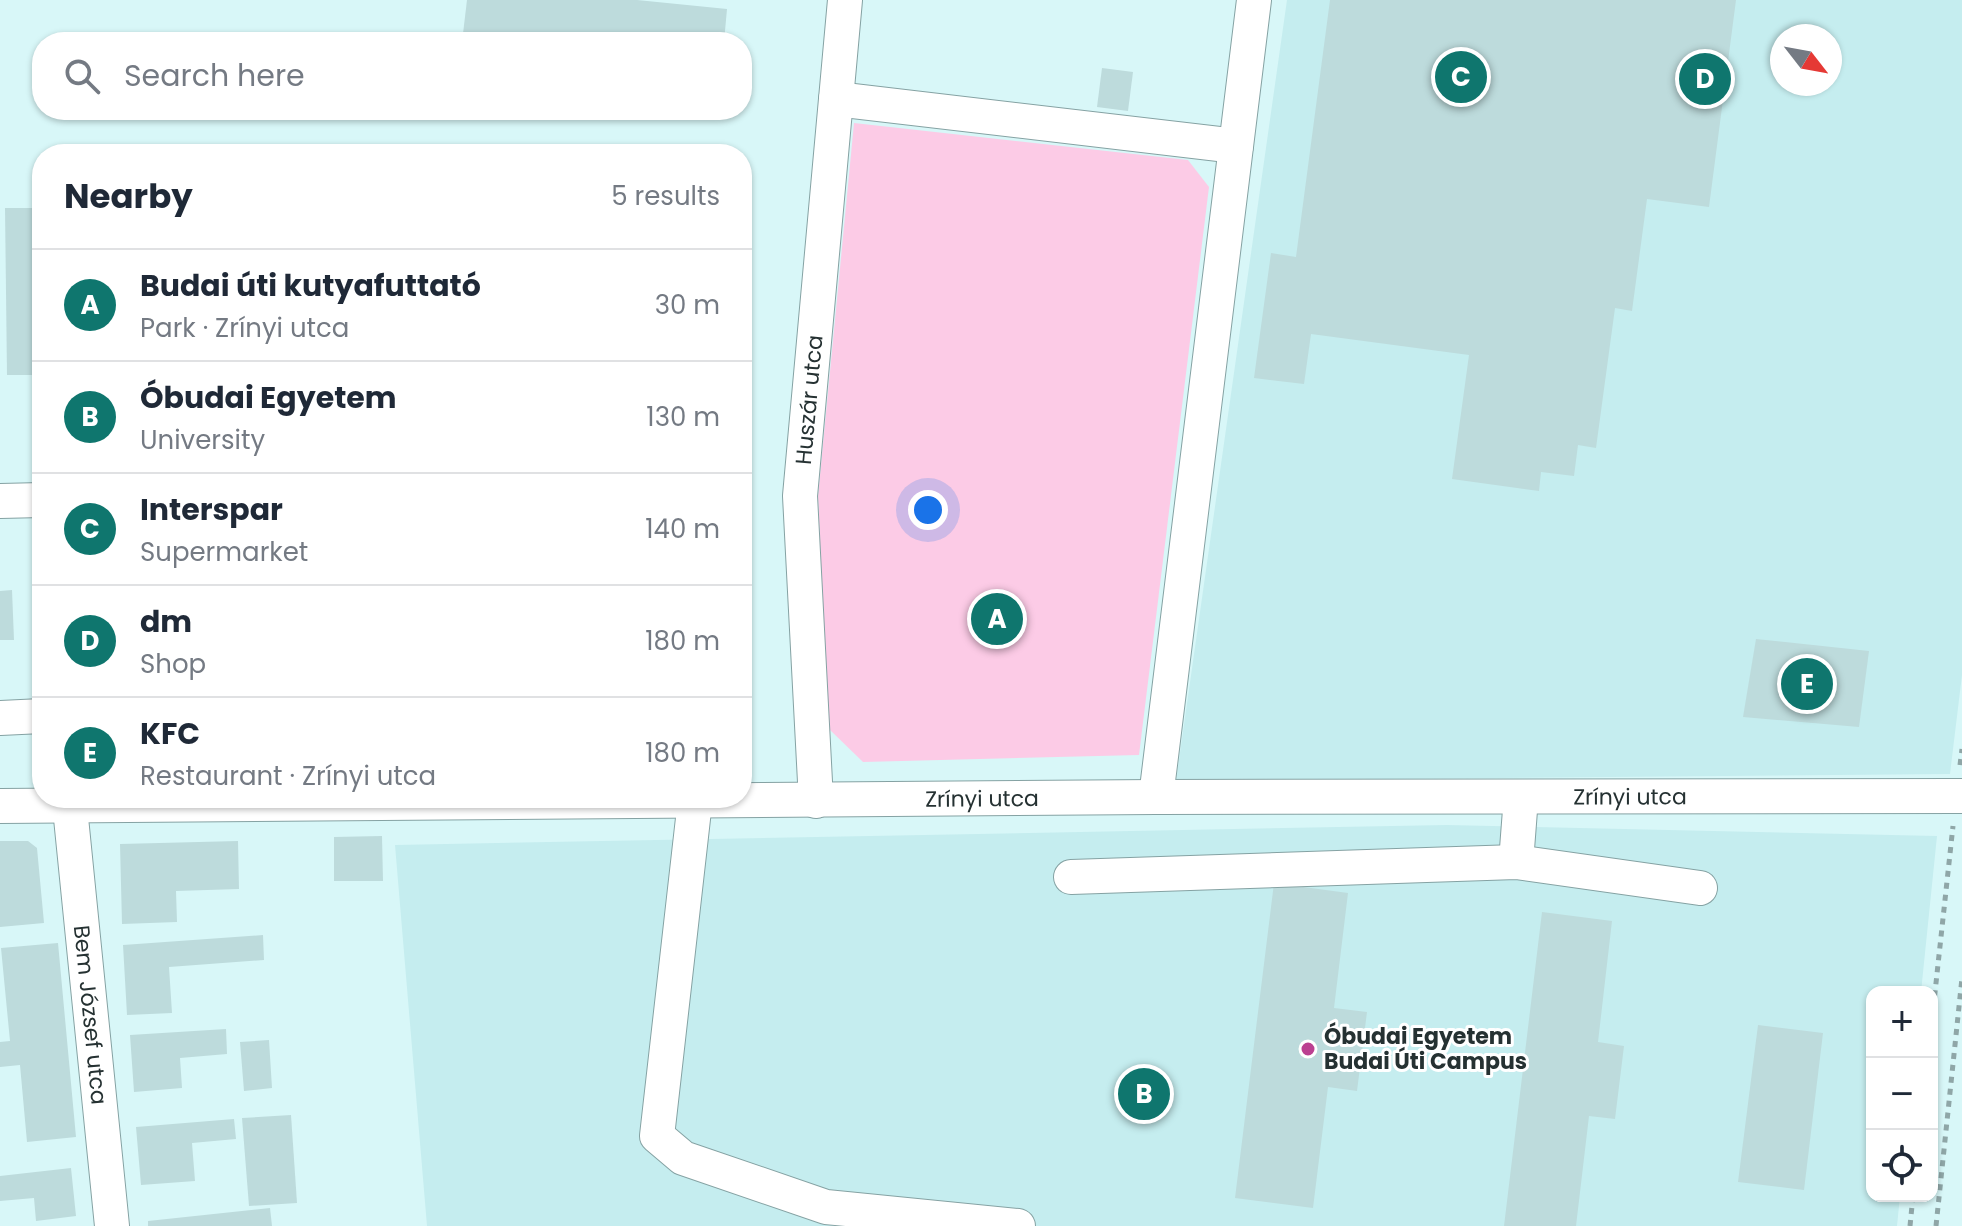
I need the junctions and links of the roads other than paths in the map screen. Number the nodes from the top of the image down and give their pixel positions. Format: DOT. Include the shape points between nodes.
graph roads {
  1 [pos="845,0"];
  2 [pos="1254,0"];
  3 [pos="836,99"];
  4 [pos="1236,146"];
  5 [pos="32,500"];
  6 [pos="0,501"];
  7 [pos="32,716"];
  8 [pos="0,718"];
  9 [pos="1959,796"];
  10 [pos="1156,797"];
  11 [pos="1521,797"];
  12 [pos="752,801"];
  13 [pos="816,801"];
  14 [pos="32,804"];
  15 [pos="0,806"];
  16 [pos="70,808"];
  17 [pos="694,808"];
  18 [pos="1516,862"];
  19 [pos="1071,877"];
  20 [pos="1700,888"];
  21 [pos="112,1226"];
  22 [pos="1018,1226"];
  1 -- 3 [label="street, Huszár utca"];
  2 -- 4 [label="street"];
  3 -- 4 [label="street"];
  3 -- 13 [label="street, Huszár utca" via="800,496"];
  4 -- 10 [label="street"];
  5 -- 6 [label="street"];
  7 -- 8 [label="street"];
  9 -- 11 [label="street, Zrínyi utca"];
  10 -- 11 [label="street, Zrínyi utca"];
  10 -- 13 [label="street, Zrínyi utca"];
  11 -- 18 [label="street"];
  12 -- 13 [label="street, Zrínyi utca"];
  14 -- 15 [label="street, Zrínyi utca"];
  16 -- 21 [label="street, Bem József utca"];
  17 -- 22 [label="street" via="657,1136 683,1158 826,1207"];
  18 -- 19 [label="street"];
  18 -- 20 [label="street"];
}
